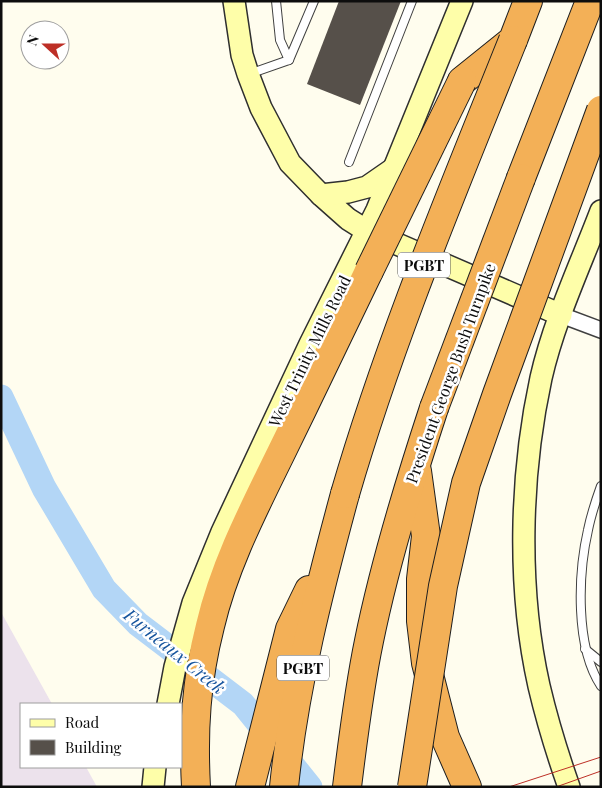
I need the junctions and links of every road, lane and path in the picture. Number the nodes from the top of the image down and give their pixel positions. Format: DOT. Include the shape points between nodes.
graph roads {
  1 [pos="234,1"];
  2 [pos="276,1"];
  3 [pos="314,1"];
  4 [pos="412,1"];
  5 [pos="462,1"];
  6 [pos="528,1"];
  7 [pos="590,1"];
  8 [pos="513,40"];
  9 [pos="290,60"];
  10 [pos="248,74"];
  11 [pos="601,110"];
  12 [pos="349,162"];
  13 [pos="393,169"];
  14 [pos="321,195"];
  15 [pos="601,211"];
  16 [pos="367,231"];
  17 [pos="561,315"];
  18 [pos="601,330"];
  19 [pos="416,462"];
  20 [pos="601,486"];
  21 [pos="329,551"];
  22 [pos="585,649"];
  23 [pos="601,662"];
  24 [pos="601,686"];
  25 [pos="168,703"];
  26 [pos="196,787"];
  27 [pos="250,787"];
  28 [pos="284,787"];
  29 [pos="347,787"];
  30 [pos="412,787"];
  31 [pos="467,787"];
  32 [pos="569,787"];
  1 -- 10 [label="main road"];
  2 -- 9 [label="lane" via="280,40"];
  3 -- 9 [label="lane"];
  4 -- 12 [label="lane"];
  5 -- 13 [label="main road, West Trinity Mills Road"];
  6 -- 8 [label="highway, PGBT"];
  7 -- 19 [label="highway, President George Bush Turnpike, bridge"];
  8 -- 21 [label="highway, PGBT, bridge" via="382,377"];
  8 -- 26 [label="highway, bridge" via="462,80 236,548 218,596 202,659 196,702"];
  9 -- 10 [label="lane"];
  10 -- 14 [label="main road" via="290,163"];
  11 -- 30 [label="highway, bridge" via="466,483 443,586"];
  13 -- 14 [label="main road" via="367,187"];
  13 -- 16 [label="main road, West Trinity Mills Road"];
  14 -- 16 [label="main road"];
  15 -- 17 [label="main road"];
  16 -- 17 [label="main road"];
  16 -- 25 [label="main road, West Trinity Mills Road" via="222,532 193,603"];
  17 -- 18 [label="street"];
  17 -- 32 [label="main road" via="541,378 527,470 523,530 529,624 538,684"];
  19 -- 29 [label="highway, President George Bush Turnpike" via="369,641"];
  19 -- 31 [label="highway, bridge" via="426,536 421,620 426,663 445,737"];
  20 -- 22 [label="lane" via="588,530 581,583"];
  21 -- 27 [label="highway" via="290,629"];
  21 -- 28 [label="highway, PGBT" via="302,674"];
  22 -- 23 [label="lane"];
  22 -- 24 [label="lane" via="593,674"];
}
